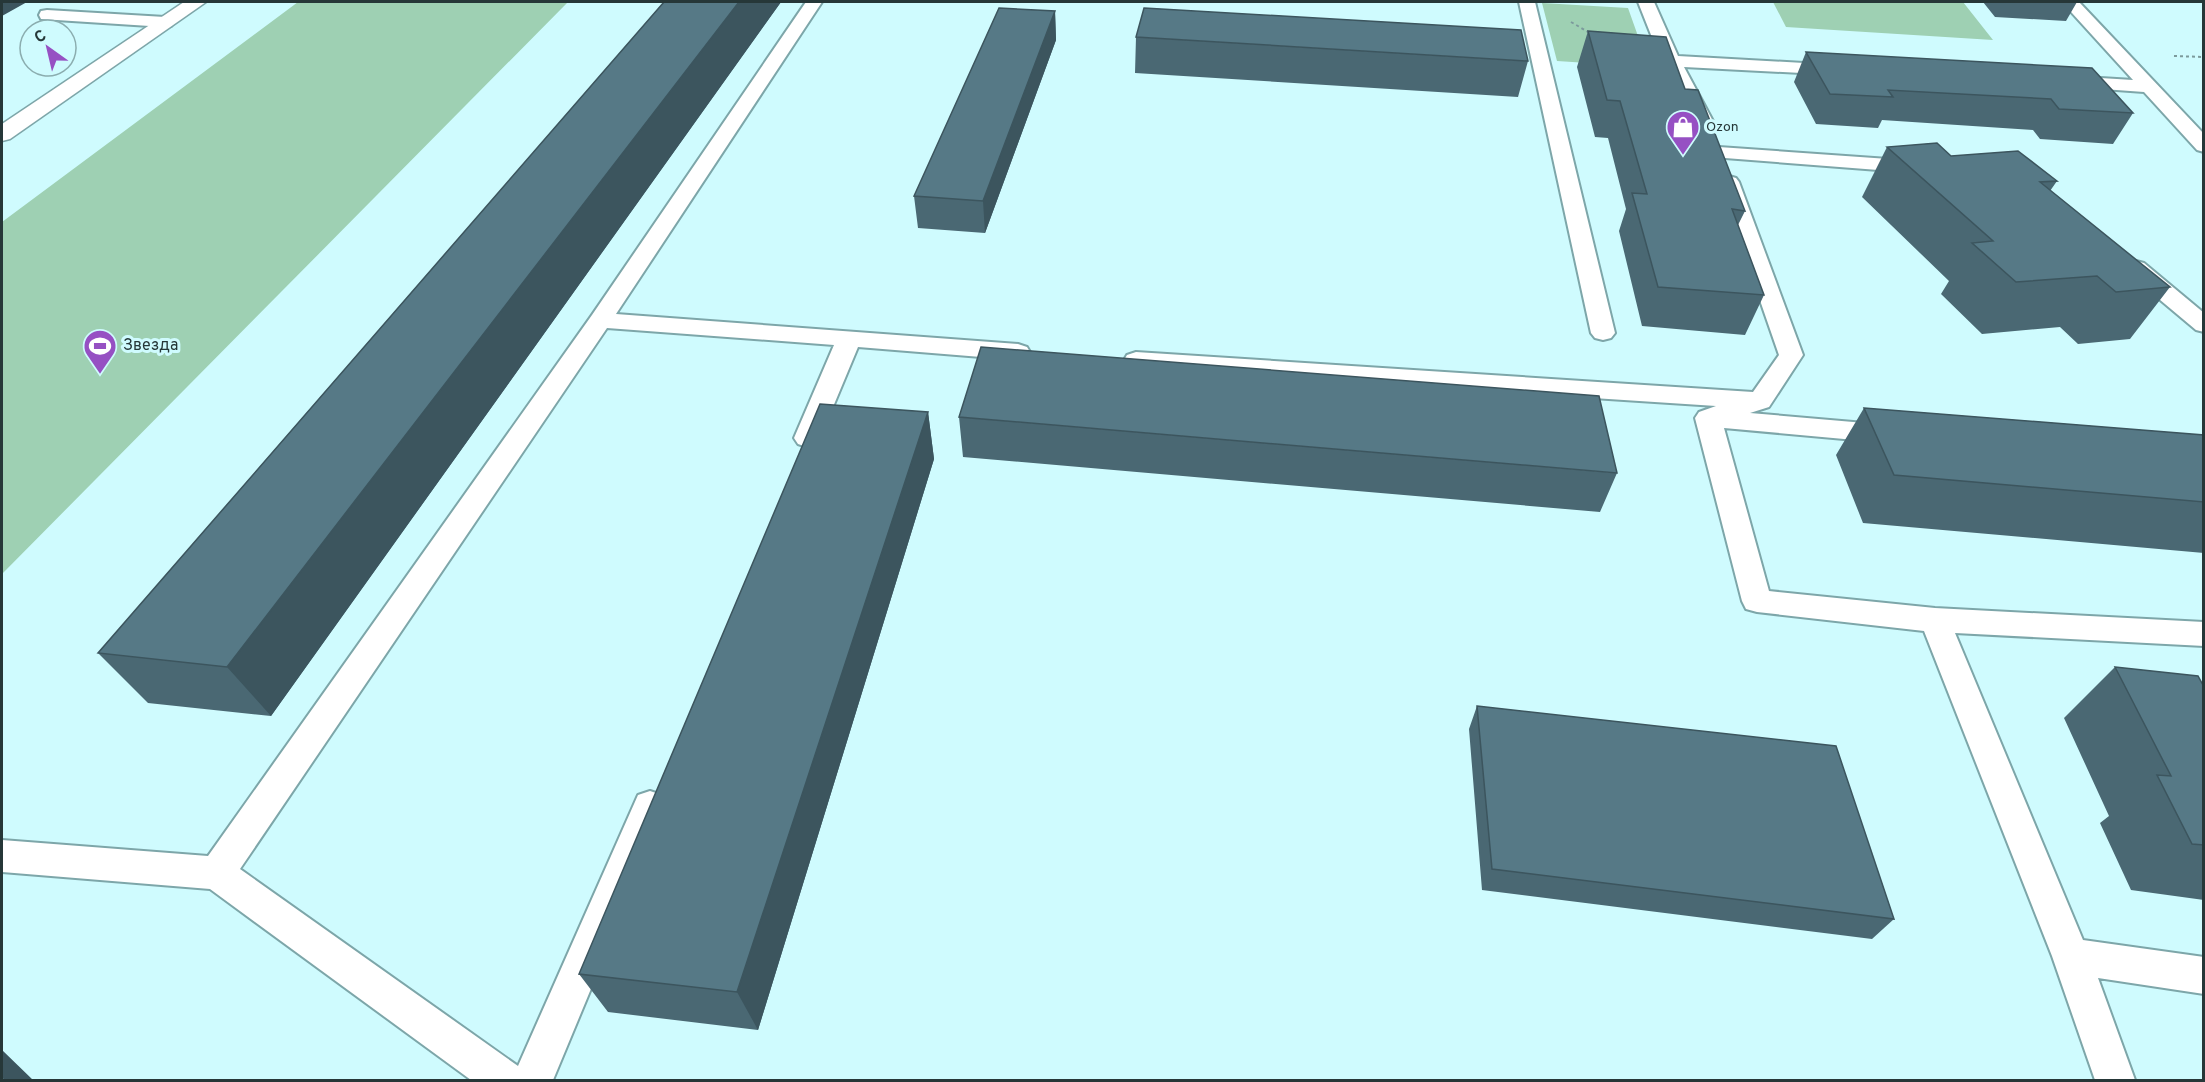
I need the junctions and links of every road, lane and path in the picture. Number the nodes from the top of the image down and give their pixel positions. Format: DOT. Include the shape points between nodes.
graph roads {
  1 [pos="196,2"];
  2 [pos="814,2"];
  3 [pos="1527,2"];
  4 [pos="1646,2"];
  5 [pos="2070,2"];
  6 [pos="47,15"];
  7 [pos="165,22"];
  8 [pos="1570,22"];
  9 [pos="1656,25"];
  10 [pos="1674,61"];
  11 [pos="1852,71"];
  12 [pos="2055,82"];
  13 [pos="2150,87"];
  14 [pos="2,134"];
  15 [pos="2204,146"];
  16 [pos="1719,153"];
  17 [pos="1931,169"];
  18 [pos="2124,258"];
  19 [pos="600,320"];
  20 [pos="2204,325"];
  21 [pos="1603,333"];
  22 [pos="848,341"];
  23 [pos="1038,353"];
  24 [pos="1109,358"];
  25 [pos="1760,401"];
  26 [pos="1708,418"];
  27 [pos="1909,436"];
  28 [pos="797,460"];
  29 [pos="1935,620"];
  30 [pos="2204,634"];
  31 [pos="663,776"];
  32 [pos="2,856"];
  33 [pos="217,873"];
  34 [pos="2071,956"];
  35 [pos="2204,976"];
  36 [pos="504,1080"];
  37 [pos="533,1080"];
  38 [pos="2115,1080"];
  1 -- 7 [label="street"];
  2 -- 19 [label="lane"];
  3 -- 21 [label="lane"];
  4 -- 9 [label="lane"];
  5 -- 13 [label="lane"];
  6 -- 7 [label="lane"];
  7 -- 14 [label="street"];
  8 -- 9 [label="path" via="1607,43"];
  9 -- 10 [label="lane"];
  10 -- 11 [label="lane"];
  10 -- 16 [label="lane"];
  12 -- 13 [label="lane"];
  13 -- 15 [label="lane"];
  16 -- 17 [label="lane"];
  16 -- 25 [label="lane" via="1791,355"];
  18 -- 20 [label="lane"];
  19 -- 22 [label="lane"];
  19 -- 33 [label="lane"];
  22 -- 23 [label="lane"];
  22 -- 28 [label="lane"];
  24 -- 25 [label="lane"];
  25 -- 26 [label="lane"];
  26 -- 27 [label="lane"];
  26 -- 29 [label="lane" via="1757,601"];
  29 -- 30 [label="lane"];
  29 -- 34 [label="lane"];
  31 -- 37 [label="lane"];
  32 -- 33 [label="lane"];
  33 -- 36 [label="lane"];
  34 -- 35 [label="lane"];
  34 -- 38 [label="lane"];
}
